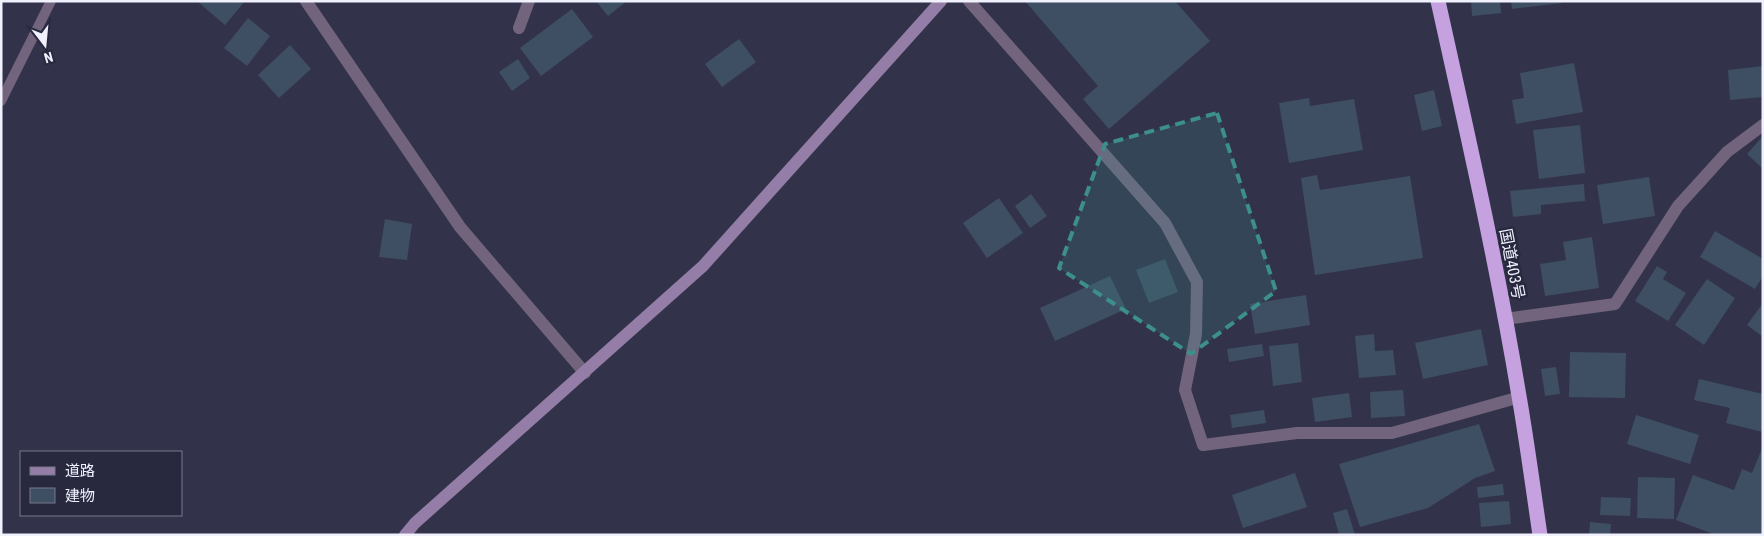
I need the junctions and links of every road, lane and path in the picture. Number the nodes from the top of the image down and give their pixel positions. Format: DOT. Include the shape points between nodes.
graph roads {
  1 [pos="51,1"];
  2 [pos="306,1"];
  3 [pos="529,1"];
  4 [pos="941,1"];
  5 [pos="969,1"];
  6 [pos="1438,1"];
  7 [pos="519,28"];
  8 [pos="1,101"];
  9 [pos="1763,124"];
  10 [pos="1505,319"];
  11 [pos="585,373"];
  12 [pos="1520,396"];
  13 [pos="405,535"];
  14 [pos="1540,535"];
  1 -- 8 [label="lane"];
  2 -- 11 [label="street" via="460,227"];
  3 -- 7 [label="street"];
  4 -- 11 [label="street" via="703,266"];
  5 -- 12 [label="street" via="1165,223 1197,282 1196,334 1185,390 1203,445 1297,434 1392,433"];
  6 -- 10 [label="highway, 国道403号"];
  9 -- 10 [label="street" via="1727,152 1678,206 1615,304"];
  10 -- 12 [label="highway, 国道403号"];
  11 -- 13 [label="street"];
  12 -- 14 [label="highway, 国道403号"];
}
